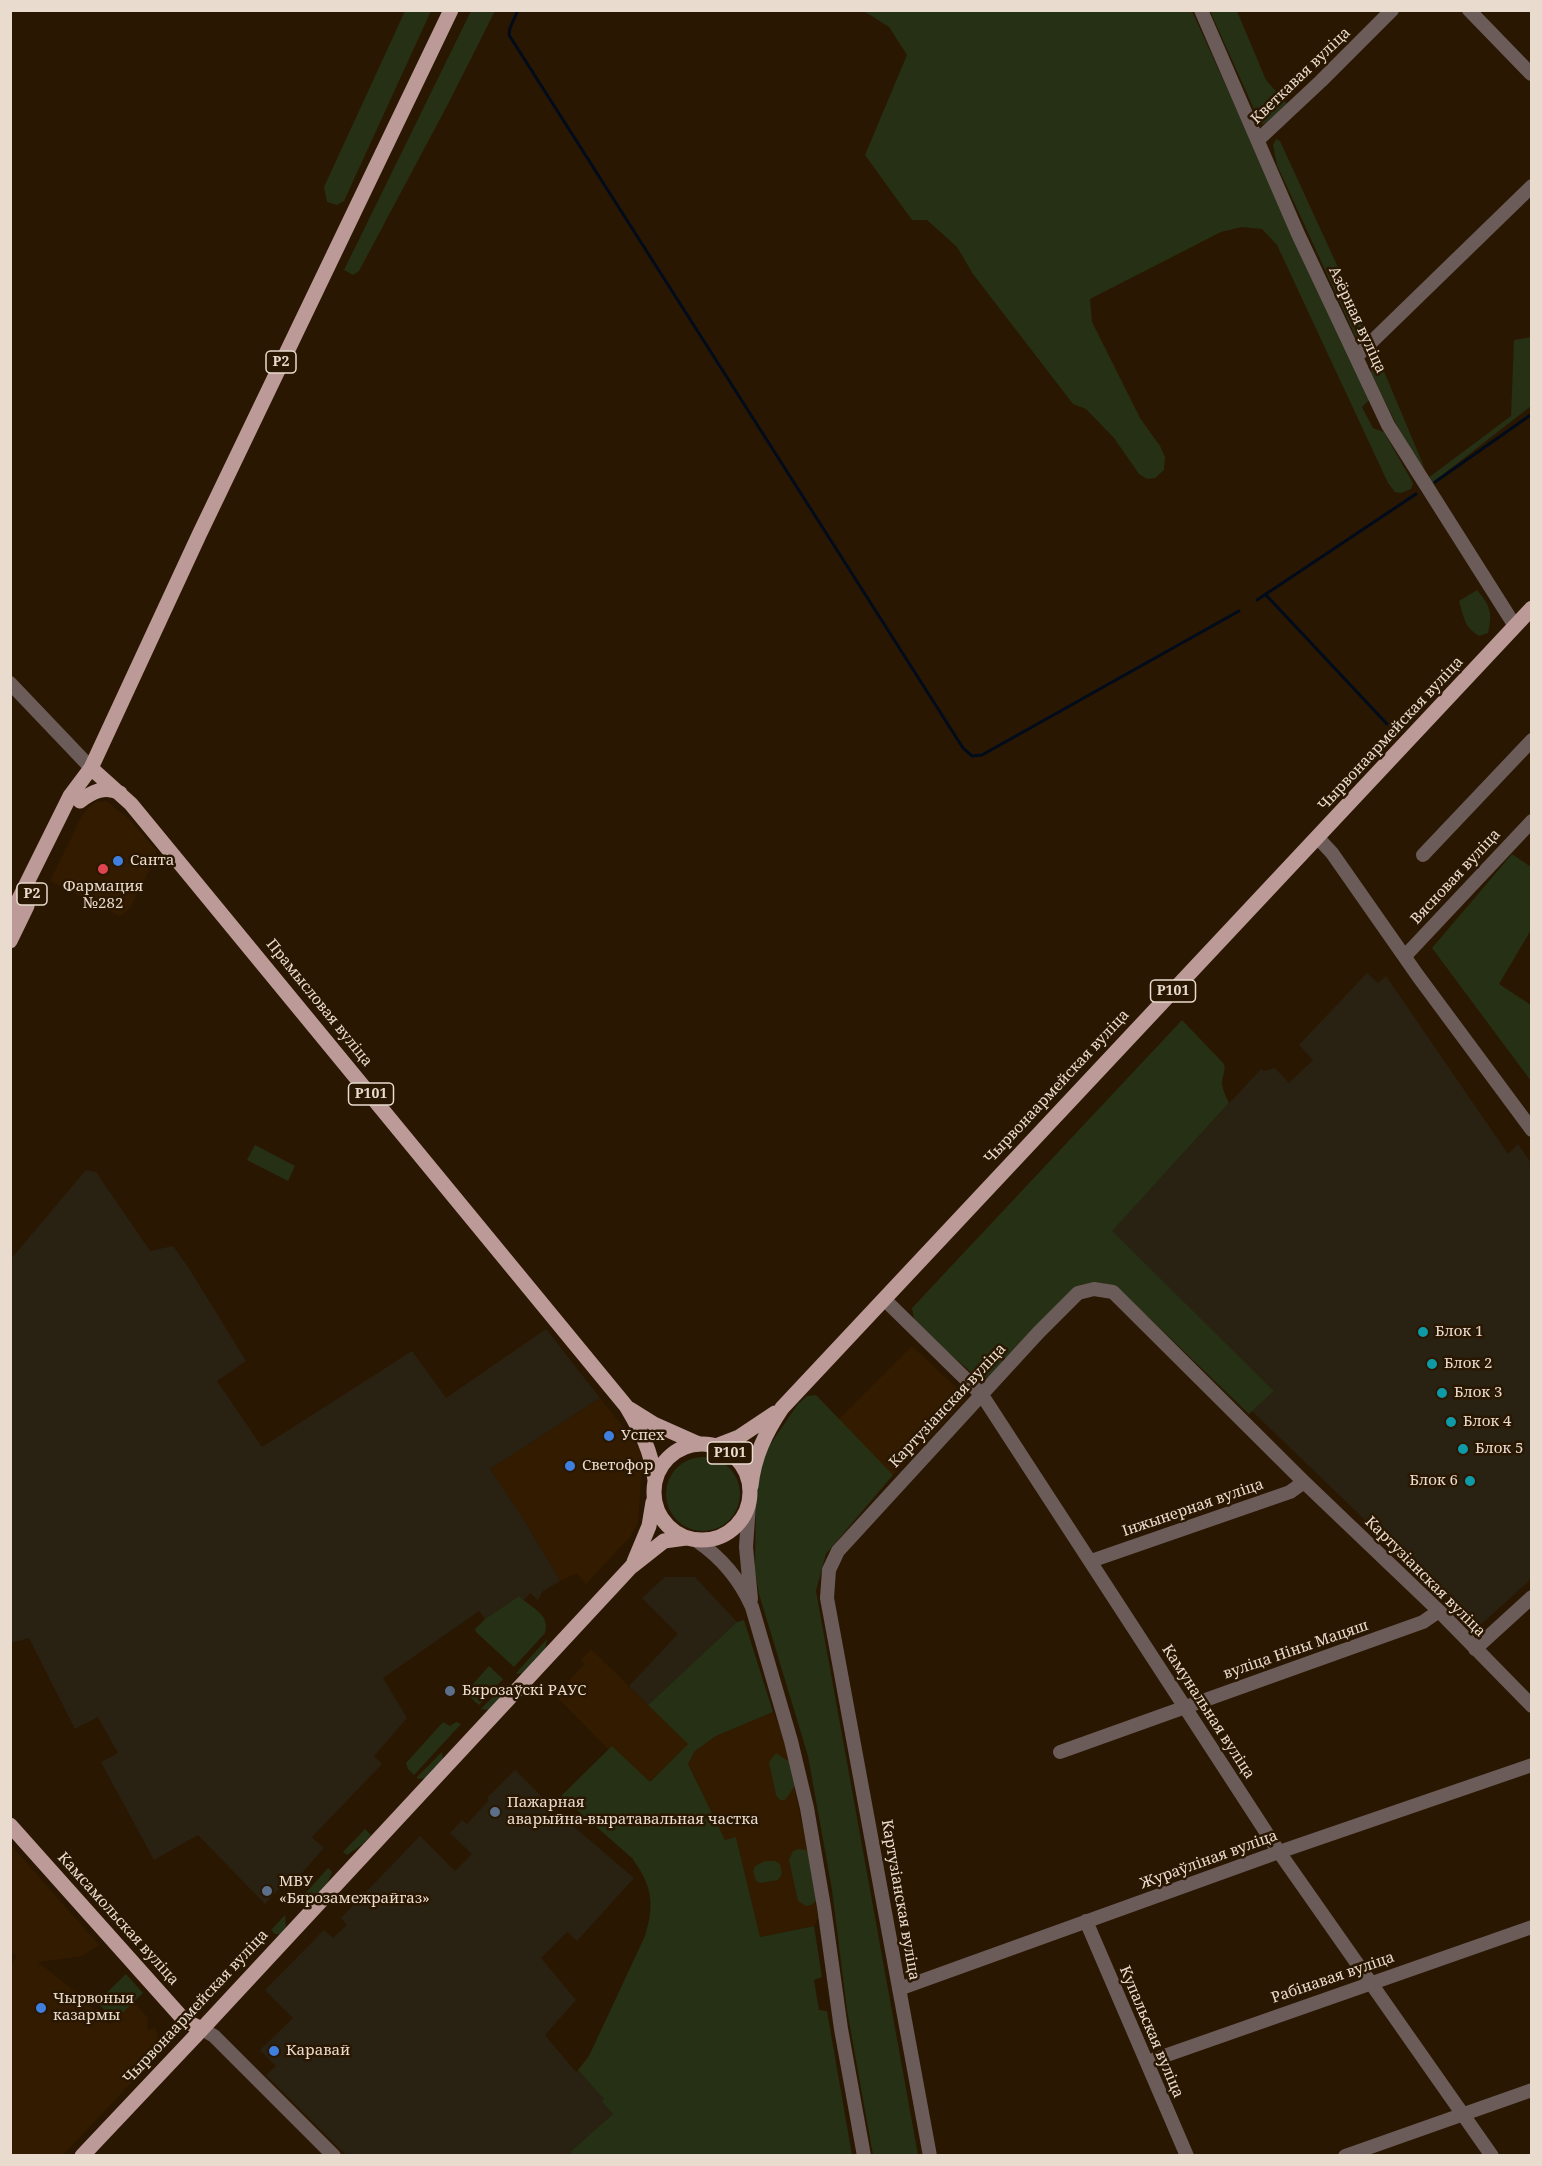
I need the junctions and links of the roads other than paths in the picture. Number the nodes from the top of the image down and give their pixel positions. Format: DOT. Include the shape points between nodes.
graph roads {
  1 [pos="451,10"];
  2 [pos="1201,10"];
  3 [pos="1392,10"];
  4 [pos="1469,10"];
  5 [pos="1531,74"];
  6 [pos="1258,140"];
  7 [pos="1532,186"];
  8 [pos="1356,357"];
  9 [pos="1532,608"];
  10 [pos="1515,626"];
  11 [pos="10,682"];
  12 [pos="1532,740"];
  13 [pos="91,768"];
  14 [pos="120,793"];
  15 [pos="80,801"];
  16 [pos="1532,821"];
  17 [pos="1318,838"];
  18 [pos="1423,855"];
  19 [pos="10,917"];
  20 [pos="10,940"];
  21 [pos="1405,956"];
  22 [pos="1532,1130"];
  23 [pos="884,1299"];
  24 [pos="982,1395"];
  25 [pos="626,1406"];
  26 [pos="782,1408"];
  27 [pos="699,1444"];
  28 [pos="716,1446"];
  29 [pos="655,1479"];
  30 [pos="1305,1482"];
  31 [pos="751,1486"];
  32 [pos="654,1500"];
  33 [pos="750,1504"];
  34 [pos="692,1540"];
  35 [pos="1090,1561"];
  36 [pos="631,1567"];
  37 [pos="1532,1597"];
  38 [pos="752,1607"];
  39 [pos="1439,1611"];
  40 [pos="1475,1649"];
  41 [pos="1185,1706"];
  42 [pos="1532,1706"];
  43 [pos="1060,1752"];
  44 [pos="1532,1765"];
  45 [pos="10,1825"];
  46 [pos="1279,1852"];
  47 [pos="1086,1921"];
  48 [pos="1532,1927"];
  49 [pos="1371,1983"];
  50 [pos="899,1989"];
  51 [pos="202,2029"];
  52 [pos="1147,2062"];
  53 [pos="1532,2090"];
  54 [pos="1463,2115"];
  55 [pos="333,2155"];
  56 [pos="82,2156"];
  57 [pos="864,2156"];
  58 [pos="930,2156"];
  59 [pos="1187,2156"];
  60 [pos="1345,2156"];
  61 [pos="1492,2156"];
  1 -- 13 [label="main road, Р2"];
  2 -- 6 [label="street, Азёрная вуліца"];
  3 -- 6 [label="street, Кветкавая вуліца"];
  4 -- 5 [label="street"];
  6 -- 8 [label="street, Азёрная вуліца"];
  7 -- 8 [label="street"];
  8 -- 10 [label="street, Азёрная вуліца" via="1388,425"];
  9 -- 10 [label="main road, Чырвонаармейская вуліца / Р101"];
  10 -- 17 [label="main road, Чырвонаармейская вуліца / Р101"];
  11 -- 13 [label="street"];
  12 -- 18 [label="street"];
  13 -- 14 [label="main road, Прамысловая вуліца / Р101"];
  13 -- 15 [label="main road, Р2"];
  13 -- 19 [label="main road, Р2" via="70,796"];
  14 -- 15 [label="main road" via="96,791"];
  14 -- 25 [label="main road, Прамысловая вуліца / Р101"];
  15 -- 20 [label="main road, Р2"];
  16 -- 21 [label="street, Вясновая вуліца"];
  17 -- 21 [label="street"];
  17 -- 23 [label="main road, Чырвонаармейская вуліца / Р101"];
  21 -- 22 [label="street"];
  23 -- 24 [label="street, Камунальная вуліца"];
  23 -- 26 [label="main road, Чырвонаармейская вуліца / Р101"];
  24 -- 30 [label="street, Картузіанская вуліца" via="1078,1293 1094,1289 1113,1292"];
  24 -- 35 [label="street, Камунальная вуліца"];
  24 -- 50 [label="street, Картузіанская вуліца" via="838,1551 830,1570 827,1598"];
  25 -- 27 [label="main road, Прамысловая вуліца / Р101" via="654,1424"];
  25 -- 29 [label="main road, Прамысловая вуліца / Р101" via="646,1441"];
  26 -- 28 [label="main road, Чырвонаармейская вуліца / Р101" via="739,1437"];
  26 -- 31 [label="main road, Чырвонаармейская вуліца / Р101" via="756,1457"];
  27 -- 28 [label="main road, Р101"];
  27 -- 29 [label="main road, Р101" via="671,1455"];
  28 -- 31 [label="main road, Р101" via="733,1454 745,1468"];
  29 -- 32 [label="main road, Р101"];
  30 -- 35 [label="street, Інжынерная вуліца" via="1290,1492"];
  30 -- 39 [label="street, Картузіанская вуліца"];
  31 -- 33 [label="main road, Р101"];
  32 -- 34 [label="main road, Р101" via="664,1523"];
  32 -- 36 [label="main road, Чырвонаармейская вуліца" via="649,1526"];
  33 -- 34 [label="main road" via="730,1532 715,1539"];
  33 -- 38 [label="street" via="746,1547"];
  34 -- 36 [label="main road, Чырвонаармейская вуліца" via="664,1541"];
  34 -- 38 [label="street" via="709,1549 732,1573"];
  35 -- 41 [label="street, Камунальная вуліца"];
  36 -- 51 [label="main road, Чырвонаармейская вуліца"];
  37 -- 40 [label="street"];
  38 -- 57 [label="street" via="807,1808"];
  39 -- 40 [label="street, Картузіанская вуліца"];
  39 -- 41 [label="street, вуліца Ніны Мацяш" via="1423,1622"];
  40 -- 42 [label="street, Картузіанская вуліца"];
  41 -- 43 [label="street, вуліца Ніны Мацяш"];
  41 -- 46 [label="street, Камунальная вуліца"];
  44 -- 46 [label="street, Жураўліная вуліца"];
  45 -- 51 [label="main road, Камсамольская вуліца" via="185,2021"];
  46 -- 47 [label="street, Жураўліная вуліца"];
  46 -- 49 [label="street, Камунальная вуліца"];
  47 -- 50 [label="street, Жураўліная вуліца"];
  47 -- 52 [label="street, Купальская вуліца"];
  48 -- 49 [label="street, Рабінавая вуліца"];
  49 -- 52 [label="street, Рабінавая вуліца"];
  49 -- 54 [label="street, Камунальная вуліца"];
  50 -- 58 [label="street, Картузіанская вуліца"];
  51 -- 55 [label="street, Камсамольская вуліца" via="214,2036"];
  51 -- 56 [label="main road, Чырвонаармейская вуліца"];
  52 -- 59 [label="street, Купальская вуліца"];
  53 -- 54 [label="street"];
  54 -- 60 [label="street"];
  54 -- 61 [label="street, Камунальная вуліца"];
}
